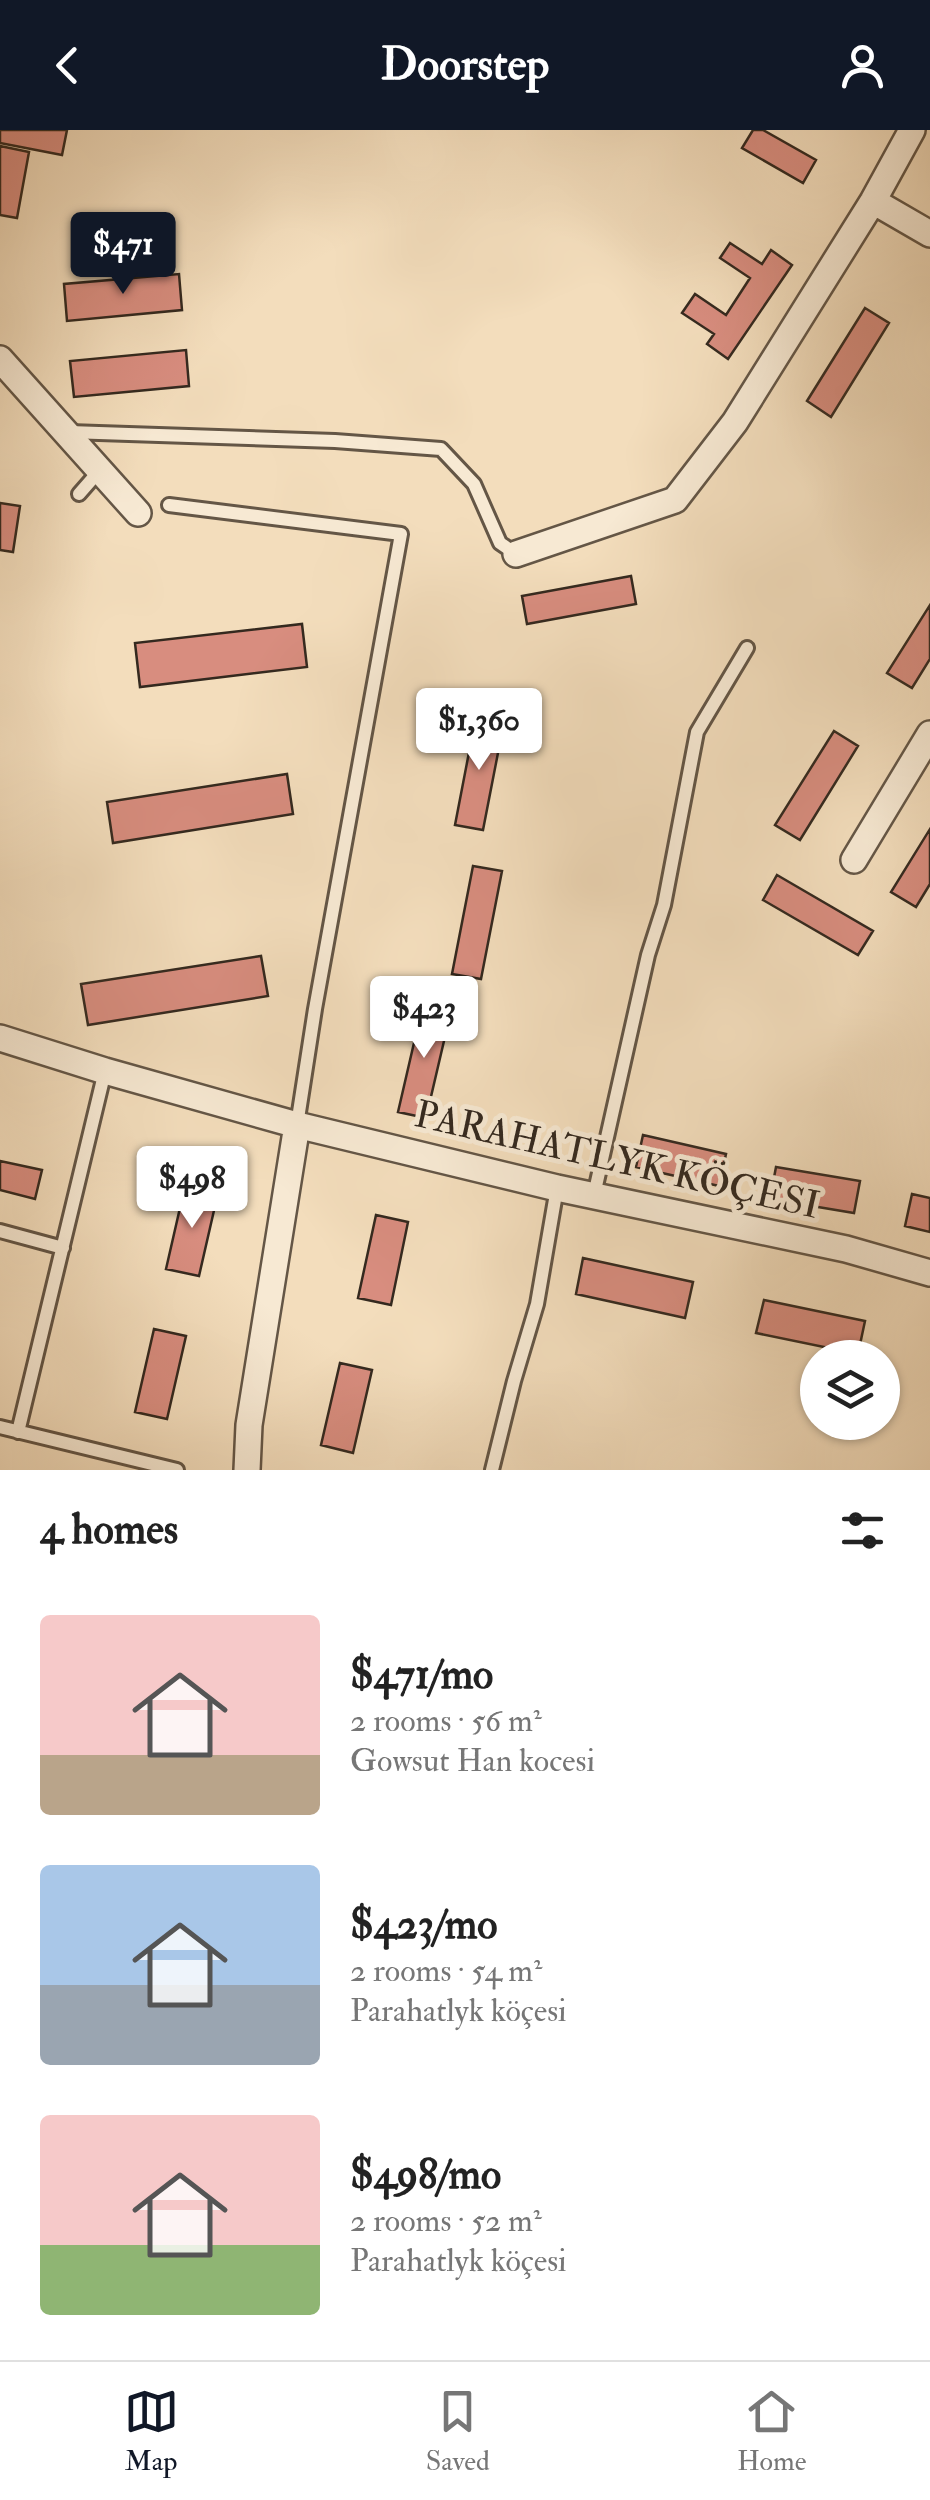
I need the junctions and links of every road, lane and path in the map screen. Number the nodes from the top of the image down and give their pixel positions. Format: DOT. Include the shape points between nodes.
graph roads {
  1 [pos="912,130"];
  2 [pos="872,201"];
  3 [pos="930,234"];
  4 [pos="0,359"];
  5 [pos="66,432"];
  6 [pos="100,470"];
  7 [pos="79,494"];
  8 [pos="169,505"];
  9 [pos="138,513"];
  10 [pos="516,554"];
  11 [pos="747,648"];
  12 [pos="930,734"];
  13 [pos="854,860"];
  14 [pos="0,1038"];
  15 [pos="106,1071"];
  16 [pos="297,1125"];
  17 [pos="557,1188"];
  18 [pos="594,1195"];
  19 [pos="0,1231"];
  20 [pos="63,1248"];
  21 [pos="930,1273"];
  22 [pos="0,1428"];
  23 [pos="18,1432"];
  24 [pos="177,1470"];
  25 [pos="246,1470"];
  26 [pos="492,1470"];
  1 -- 2 [label="street"];
  2 -- 3 [label="street"];
  2 -- 10 [label="street" via="736,422 675,500"];
  4 -- 5 [label="street"];
  5 -- 6 [label="street"];
  5 -- 10 [label="lane" via="441,449 474,484 500,543"];
  6 -- 7 [label="lane"];
  6 -- 9 [label="street"];
  8 -- 16 [label="lane" via="401,534"];
  11 -- 18 [label="lane" via="696,732 664,905"];
  12 -- 13 [label="street"];
  14 -- 15 [label="street, PARAHATLYK KÖÇESI"];
  15 -- 16 [label="street, PARAHATLYK KÖÇESI"];
  15 -- 20 [label="lane"];
  16 -- 17 [label="street, PARAHATLYK KÖÇESI"];
  16 -- 25 [label="street"];
  17 -- 18 [label="street, PARAHATLYK KÖÇESI"];
  17 -- 26 [label="lane" via="537,1304"];
  18 -- 21 [label="street, PARAHATLYK KÖÇESI"];
  19 -- 20 [label="lane"];
  20 -- 23 [label="lane"];
  22 -- 23 [label="lane"];
  23 -- 24 [label="lane"];
}
